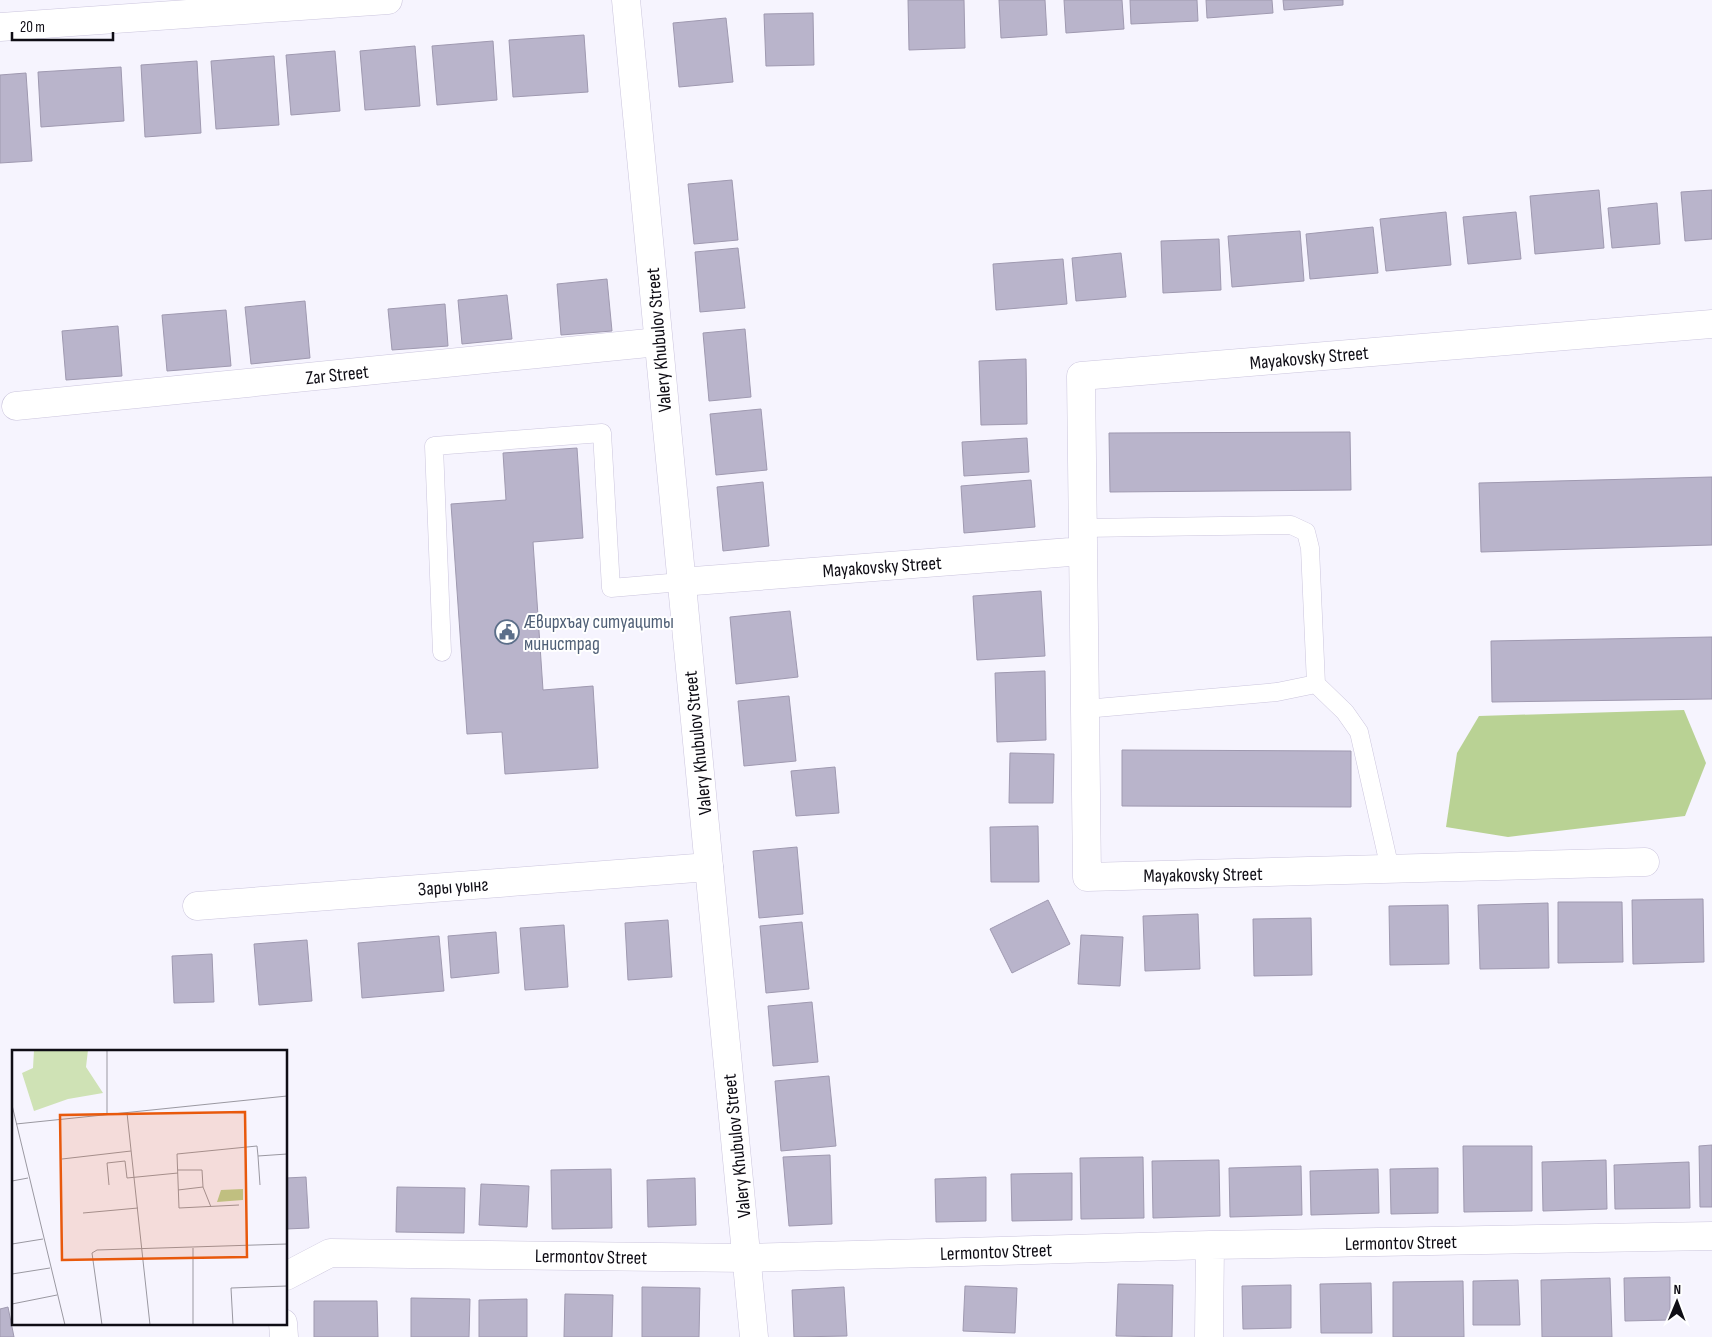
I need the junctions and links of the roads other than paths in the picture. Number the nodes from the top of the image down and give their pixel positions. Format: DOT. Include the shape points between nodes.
graph roads {
  1 [pos="388,0"];
  2 [pos="626,0"];
  3 [pos="0,27"];
  4 [pos="1712,324"];
  5 [pos="658,342"];
  6 [pos="16,406"];
  7 [pos="1083,539"];
  8 [pos="681,582"];
  9 [pos="442,652"];
  10 [pos="1316,684"];
  11 [pos="1085,709"];
  12 [pos="1645,862"];
  13 [pos="709,867"];
  14 [pos="1390,869"];
  15 [pos="197,906"];
  16 [pos="1712,1236"];
  17 [pos="1210,1245"];
  18 [pos="747,1258"];
  19 [pos="288,1275"];
  20 [pos="283,1324"];
  21 [pos="284,1337"];
  22 [pos="754,1337"];
  23 [pos="1209,1337"];
  1 -- 3 [label="street"];
  2 -- 5 [label="street, Valery Khubulov Street"];
  4 -- 7 [label="street, Mayakovsky Street" via="1080,376"];
  5 -- 6 [label="street, Zar Street"];
  5 -- 8 [label="street, Valery Khubulov Street"];
  7 -- 8 [label="street, Mayakovsky Street"];
  7 -- 10 [label="lane" via="1291,525 1306,532 1310,548"];
  7 -- 11 [label="street, Mayakovsky Street"];
  8 -- 9 [label="lane" via="611,588 602,432 434,446"];
  8 -- 13 [label="street, Valery Khubulov Street"];
  10 -- 11 [label="lane" via="1277,692"];
  10 -- 14 [label="lane" via="1360,732"];
  11 -- 14 [label="street, Mayakovsky Street" via="1086,877"];
  12 -- 14 [label="street, Mayakovsky Street"];
  13 -- 15 [label="street, Зары уынг"];
  13 -- 18 [label="street, Valery Khubulov Street"];
  16 -- 17 [label="street, Lermontov Street"];
  17 -- 18 [label="street, Lermontov Street"];
  17 -- 23 [label="street"];
  18 -- 19 [label="street, Lermontov Street" via="330,1253"];
  18 -- 22 [label="street, Valery Khubulov Street"];
  20 -- 21 [label="street"];
}
